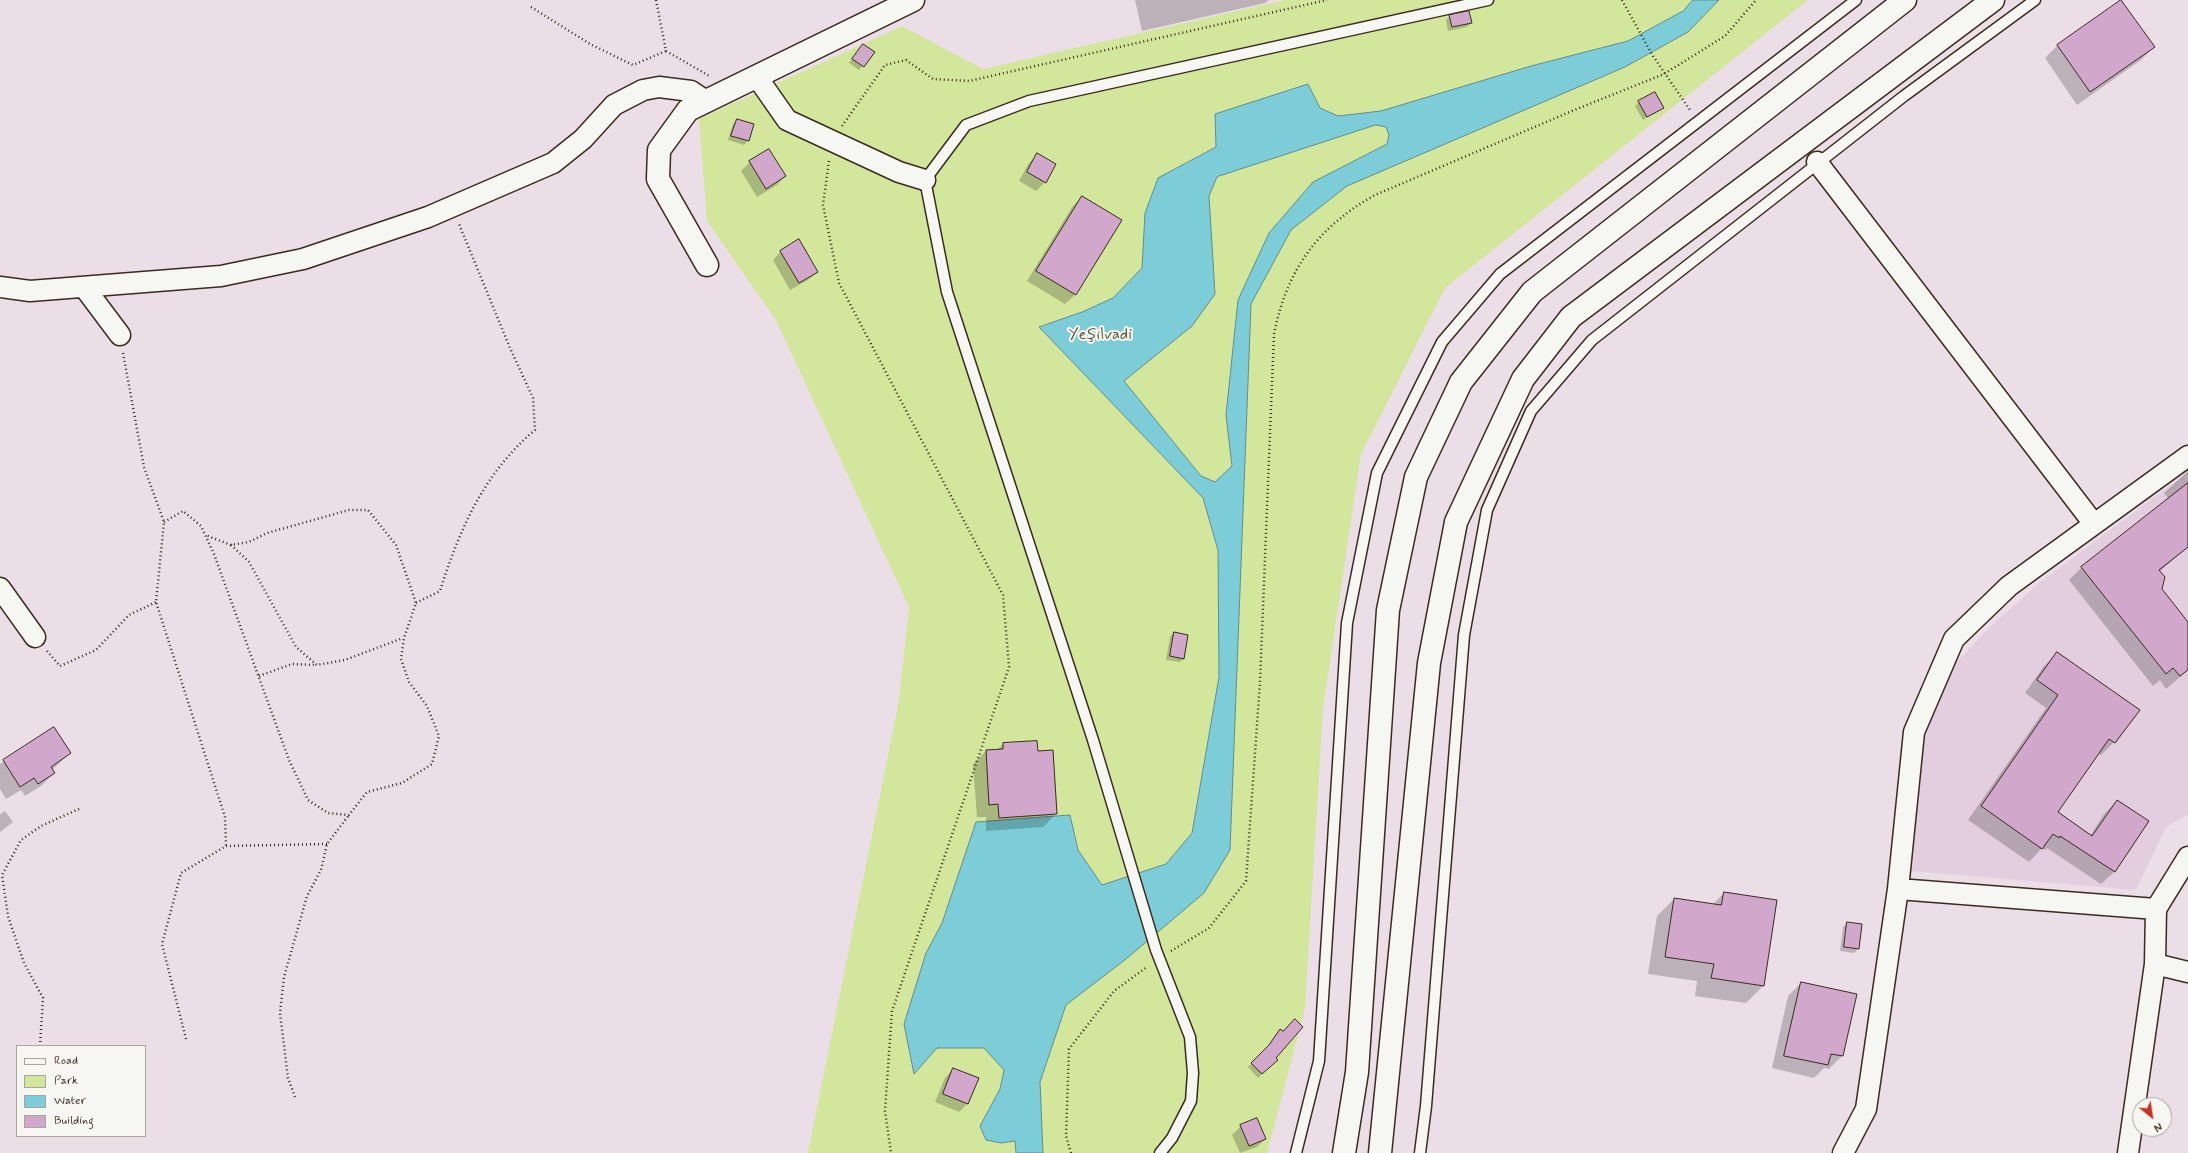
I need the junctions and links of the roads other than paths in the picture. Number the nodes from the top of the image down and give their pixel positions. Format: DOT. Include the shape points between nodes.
graph roads {
  1 [pos="913,0"];
  2 [pos="1488,0"];
  3 [pos="1856,0"];
  4 [pos="1905,0"];
  5 [pos="1992,0"];
  6 [pos="2034,0"];
  7 [pos="756,77"];
  8 [pos="706,101"];
  9 [pos="1817,162"];
  10 [pos="926,180"];
  11 [pos="707,265"];
  12 [pos="0,287"];
  13 [pos="84,287"];
  14 [pos="120,335"];
  15 [pos="2188,456"];
  16 [pos="2094,524"];
  17 [pos="0,588"];
  18 [pos="35,637"];
  19 [pos="2188,857"];
  20 [pos="1898,889"];
  21 [pos="2156,909"];
  22 [pos="2155,964"];
  23 [pos="2188,972"];
  24 [pos="1160,1153"];
  25 [pos="1296,1153"];
  26 [pos="1344,1153"];
  27 [pos="1380,1153"];
  28 [pos="1420,1153"];
  29 [pos="1843,1153"];
  30 [pos="2128,1153"];
  1 -- 7 [label="main road"];
  2 -- 10 [label="lane" via="1029,101 966,125"];
  3 -- 25 [label="lane" via="1500,274 1442,342 1377,473 1347,623 1319,1061"];
  4 -- 26 [label="main road" via="1532,292 1461,382 1416,477 1388,610 1357,1072"];
  5 -- 27 [label="main road" via="1571,317 1523,378 1456,522 1429,663"];
  6 -- 9 [label="lane"];
  7 -- 8 [label="main road"];
  7 -- 10 [label="street" via="787,120 899,172"];
  8 -- 11 [label="main road" via="688,110 659,150 658,179"];
  8 -- 13 [label="street" via="691,91 659,87 643,90 614,105 582,139 553,163 428,217 303,259 220,276"];
  9 -- 16 [label="street"];
  9 -- 28 [label="lane" via="1592,340 1531,411 1487,510 1464,635 1427,1098"];
  10 -- 24 [label="lane" via="946,292 1093,740 1158,954 1190,1037 1193,1073 1191,1101 1172,1138"];
  12 -- 13 [label="street" via="30,291"];
  13 -- 14 [label="street"];
  15 -- 16 [label="street"];
  16 -- 20 [label="street" via="2009,586 1954,639 1914,732"];
  17 -- 18 [label="street"];
  19 -- 21 [label="street"];
  20 -- 21 [label="street"];
  20 -- 29 [label="street" via="1866,1109"];
  21 -- 22 [label="street"];
  22 -- 23 [label="street"];
  22 -- 30 [label="street"];
}
